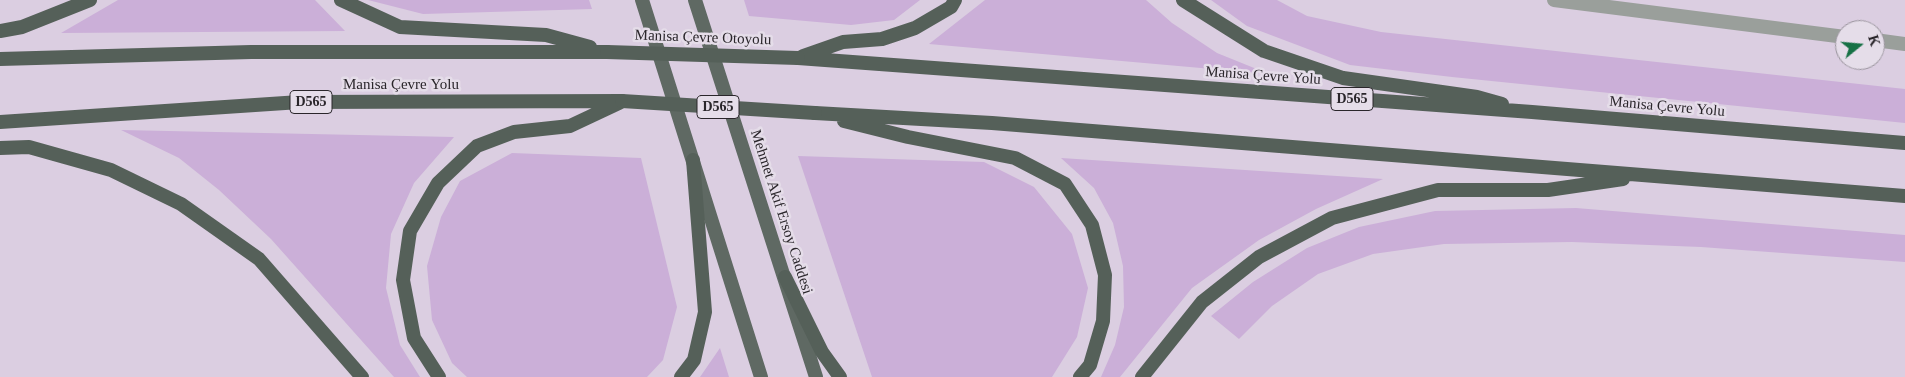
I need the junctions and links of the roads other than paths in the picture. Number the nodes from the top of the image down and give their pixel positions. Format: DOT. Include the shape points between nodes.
graph roads {
  1 [pos="90,0"];
  2 [pos="341,0"];
  3 [pos="642,0"];
  4 [pos="695,0"];
  5 [pos="955,0"];
  6 [pos="1183,0"];
  7 [pos="1554,0"];
  8 [pos="0,31"];
  9 [pos="1835,35"];
  10 [pos="1885,41"];
  11 [pos="1905,44"];
  12 [pos="607,52"];
  13 [pos="798,58"];
  14 [pos="0,59"];
  15 [pos="622,102"];
  16 [pos="1532,112"];
  17 [pos="814,113"];
  18 [pos="0,122"];
  19 [pos="1905,143"];
  20 [pos="0,148"];
  21 [pos="693,160"];
  22 [pos="1650,176"];
  23 [pos="1905,196"];
  24 [pos="784,277"];
  25 [pos="362,377"];
  26 [pos="439,377"];
  27 [pos="681,377"];
  28 [pos="760,377"];
  29 [pos="816,377"];
  30 [pos="840,377"];
  31 [pos="1080,377"];
  32 [pos="1142,377"];
  1 -- 8 [label="highway" via="22,27"];
  2 -- 12 [label="highway" via="400,27 546,35"];
  3 -- 21 [label="main road"];
  4 -- 24 [label="main road, Mehmet Akif Ersoy Caddesi"];
  5 -- 13 [label="highway" via="951,7 915,28 882,39 843,42"];
  6 -- 16 [label="highway" via="1264,51 1343,78 1477,97"];
  7 -- 9 [label="street"];
  10 -- 11 [label="street"];
  12 -- 13 [label="highway, Manisa Çevre Otoyolu / D565, bridge"];
  12 -- 14 [label="highway, D565" via="251,52"];
  13 -- 16 [label="highway, Manisa Çevre Yolu / D565"];
  15 -- 17 [label="highway, D565, bridge"];
  15 -- 18 [label="highway, Manisa Çevre Yolu / D565" via="300,102"];
  15 -- 26 [label="highway" via="570,126 514,132 477,146 438,183 410,231 403,280 414,338"];
  16 -- 19 [label="highway, Manisa Çevre Yolu / D565"];
  17 -- 22 [label="highway, D565" via="992,123"];
  17 -- 31 [label="highway" via="908,137 1016,158 1065,184 1092,225 1105,275 1103,322 1090,365"];
  20 -- 25 [label="highway" via="29,148 111,170 181,204 259,259"];
  21 -- 27 [label="highway" via="705,312 694,360"];
  21 -- 28 [label="main road"];
  22 -- 23 [label="highway, D565"];
  22 -- 32 [label="highway" via="1548,190 1438,190 1332,218 1259,258 1202,302"];
  24 -- 29 [label="main road, Mehmet Akif Ersoy Caddesi"];
  24 -- 30 [label="highway" via="822,352"];
}
